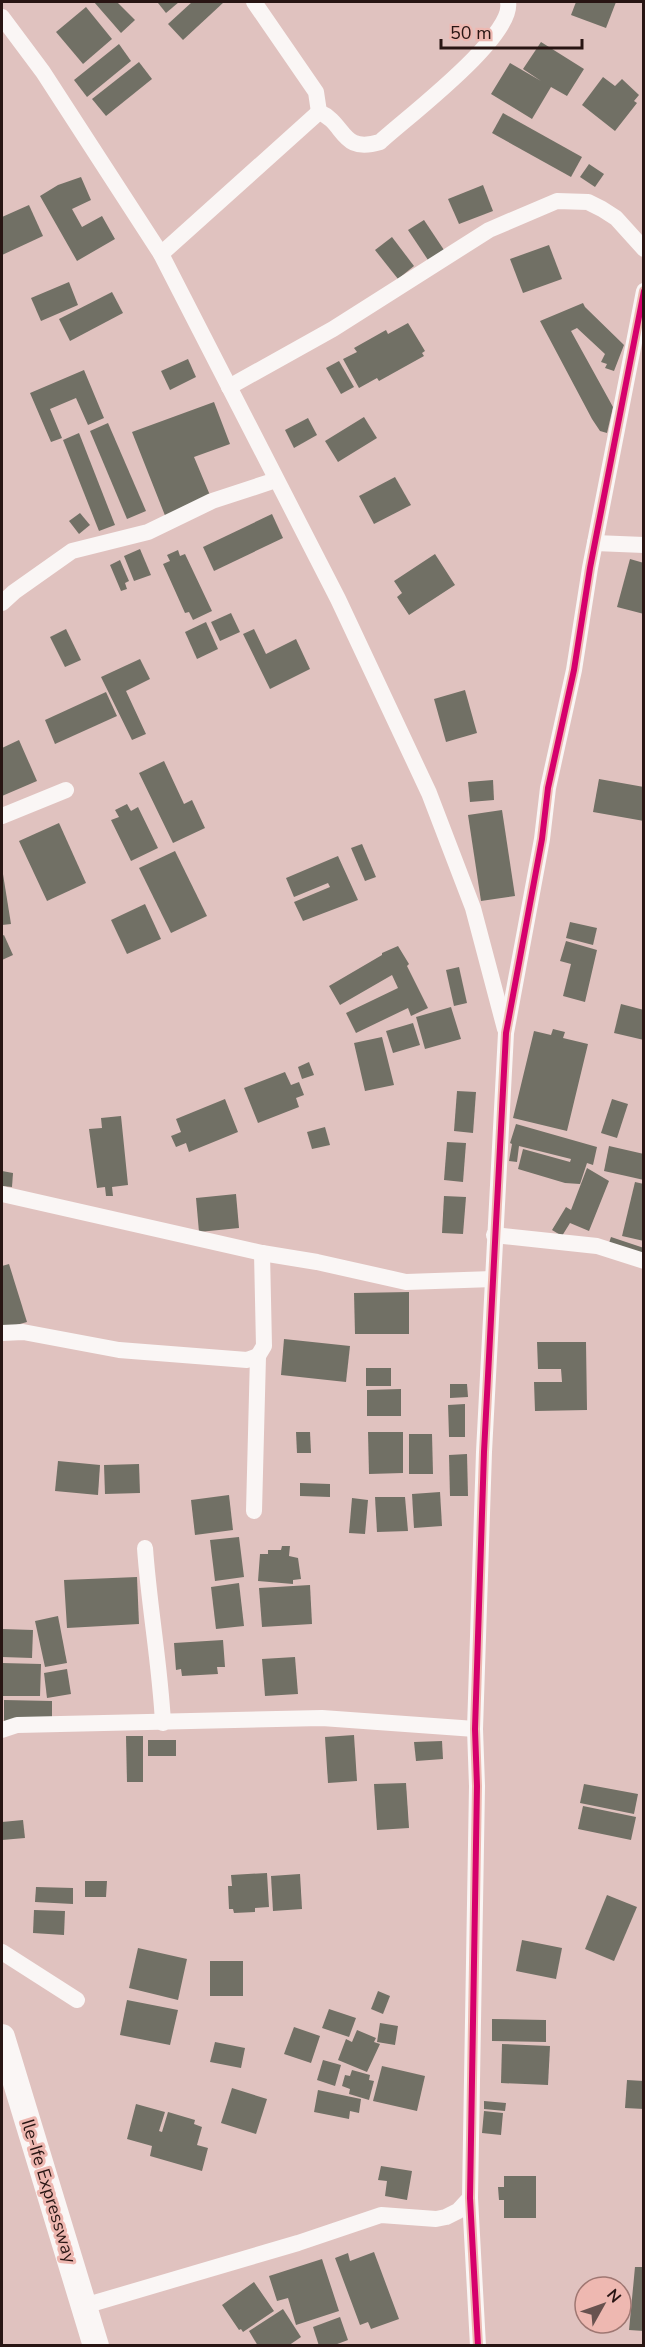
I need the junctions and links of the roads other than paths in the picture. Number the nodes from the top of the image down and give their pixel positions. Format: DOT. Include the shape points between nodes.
graph roads {
  1 [pos="254,2"];
  2 [pos="508,2"];
  3 [pos="2,17"];
  4 [pos="319,112"];
  5 [pos="644,249"];
  6 [pos="161,254"];
  7 [pos="644,291"];
  8 [pos="229,387"];
  9 [pos="276,480"];
  10 [pos="595,543"];
  11 [pos="644,545"];
  12 [pos="2,603"];
  13 [pos="66,790"];
  14 [pos="2,816"];
  15 [pos="506,1033"];
  16 [pos="2,1194"];
  17 [pos="494,1235"];
  18 [pos="262,1253"];
  19 [pos="644,1261"];
  20 [pos="493,1279"];
  21 [pos="2,1333"];
  22 [pos="258,1356"];
  23 [pos="254,1511"];
  24 [pos="145,1548"];
  25 [pos="163,1723"];
  26 [pos="474,1729"];
  27 [pos="2,1730"];
  28 [pos="2,1952"];
  29 [pos="77,2000"];
  30 [pos="2,2037"];
  31 [pos="470,2198"];
  32 [pos="84,2306"];
  33 [pos="96,2346"];
  34 [pos="478,2346"];
  1 -- 4 [label="street" via="316,92"];
  2 -- 4 [label="street" via="505,20 494,37 454,79 380,142 356,145 344,138 326,114"];
  3 -- 6 [label="street" via="43,72"];
  4 -- 6 [label="street"];
  5 -- 8 [label="street" via="616,218 602,209 588,202 557,201 489,230 333,329"];
  6 -- 8 [label="street"];
  7 -- 10 [label="street"];
  8 -- 9 [label="street"];
  9 -- 12 [label="street" via="212,501 148,532 72,551"];
  9 -- 15 [label="street" via="338,599 429,793 472,908"];
  10 -- 11 [label="street"];
  10 -- 15 [label="street"];
  13 -- 14 [label="street"];
  15 -- 17 [label="street"];
  16 -- 18 [label="street"];
  17 -- 19 [label="street" via="597,1246"];
  17 -- 20 [label="street"];
  18 -- 20 [label="street" via="406,1282"];
  18 -- 22 [label="street" via="264,1347"];
  20 -- 26 [label="street"];
  21 -- 22 [label="street" via="23,1332 119,1350 247,1360"];
  22 -- 23 [label="street"];
  24 -- 25 [label="street"];
  25 -- 26 [label="street" via="322,1718"];
  25 -- 27 [label="street" via="17,1725"];
  26 -- 31 [label="street" via="477,1786"];
  28 -- 29 [label="street"];
  30 -- 32 [label="main road, Ile-Ife Expressway"];
  31 -- 32 [label="street" via="446,2217 381,2215"];
  31 -- 34 [label="street"];
  32 -- 33 [label="main road, Ile-Ife Expressway"];
}
